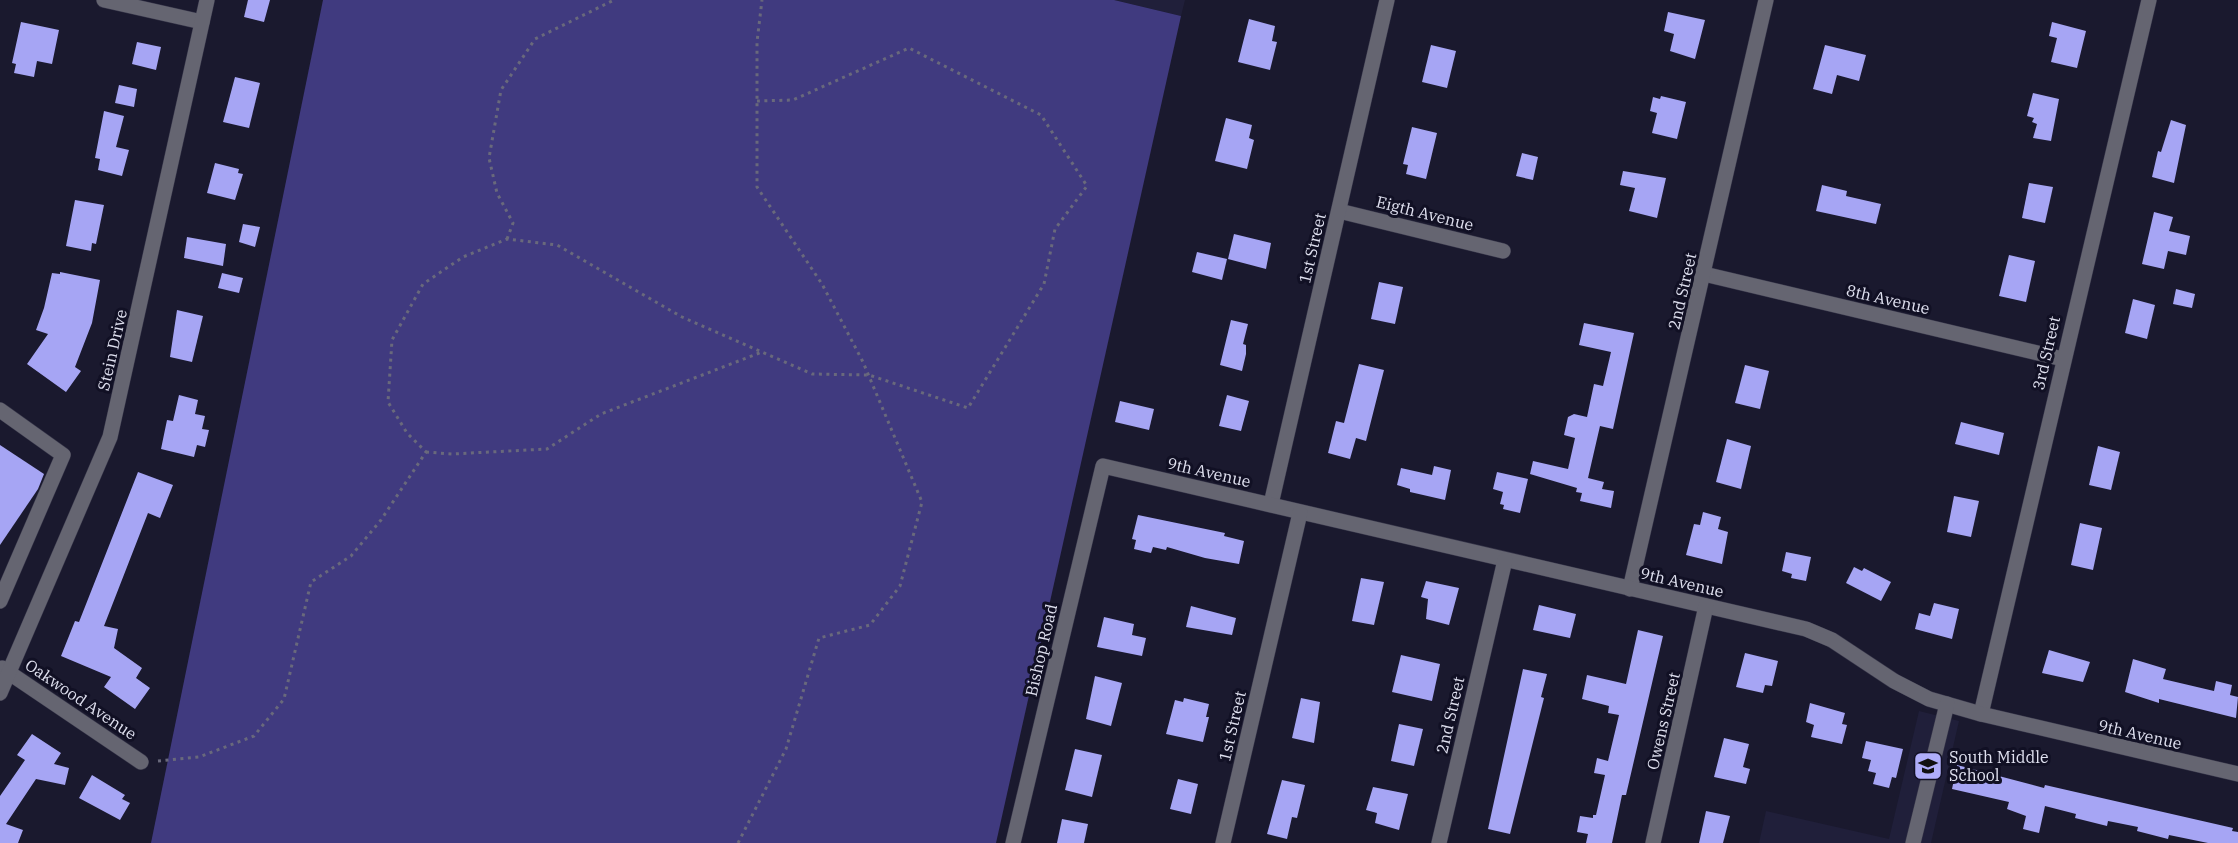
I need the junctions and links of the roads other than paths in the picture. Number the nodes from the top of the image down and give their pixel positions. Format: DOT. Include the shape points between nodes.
graph roads {
  1 [pos="104,0"];
  2 [pos="207,0"];
  3 [pos="1387,0"];
  4 [pos="1766,0"];
  5 [pos="2149,0"];
  6 [pos="202,22"];
  7 [pos="1340,211"];
  8 [pos="1503,251"];
  9 [pos="1704,274"];
  10 [pos="2063,358"];
  11 [pos="0,410"];
  12 [pos="1103,466"];
  13 [pos="1271,504"];
  14 [pos="1300,513"];
  15 [pos="1505,560"];
  16 [pos="1630,589"];
  17 [pos="0,601"];
  18 [pos="1706,606"];
  19 [pos="4,669"];
  20 [pos="0,693"];
  21 [pos="1947,704"];
  22 [pos="1980,714"];
  23 [pos="141,762"];
  24 [pos="2238,774"];
  25 [pos="1013,843"];
  26 [pos="1223,843"];
  27 [pos="1439,843"];
  28 [pos="1653,843"];
  29 [pos="1913,843"];
  1 -- 6 [label="street"];
  2 -- 6 [label="street, Stein Drive"];
  3 -- 7 [label="street, 1st Street"];
  4 -- 9 [label="street, 2nd Street"];
  5 -- 10 [label="street, 3rd Street"];
  6 -- 19 [label="street, Stein Drive" via="110,437"];
  7 -- 8 [label="street, Eigth Avenue"];
  7 -- 13 [label="street, 1st Street"];
  9 -- 10 [label="street, 8th Avenue"];
  9 -- 16 [label="street, 2nd Street"];
  10 -- 22 [label="street, 3rd Street"];
  11 -- 17 [label="street" via="63,455"];
  12 -- 13 [label="street, 9th Avenue"];
  12 -- 25 [label="street, Bishop Road"];
  13 -- 14 [label="street, 9th Avenue"];
  14 -- 15 [label="street, 9th Avenue"];
  14 -- 26 [label="street, 1st Street"];
  15 -- 16 [label="street, 9th Avenue"];
  15 -- 27 [label="street, 2nd Street"];
  16 -- 18 [label="street, 9th Avenue"];
  18 -- 21 [label="street, 9th Avenue" via="1806,629 1832,640 1894,681"];
  18 -- 28 [label="street, Owens Street"];
  19 -- 20 [label="street, Stein Drive"];
  19 -- 23 [label="street, Oakwood Avenue"];
  21 -- 22 [label="street, 9th Avenue"];
  21 -- 29 [label="street"];
  22 -- 24 [label="street, 9th Avenue"];
}
